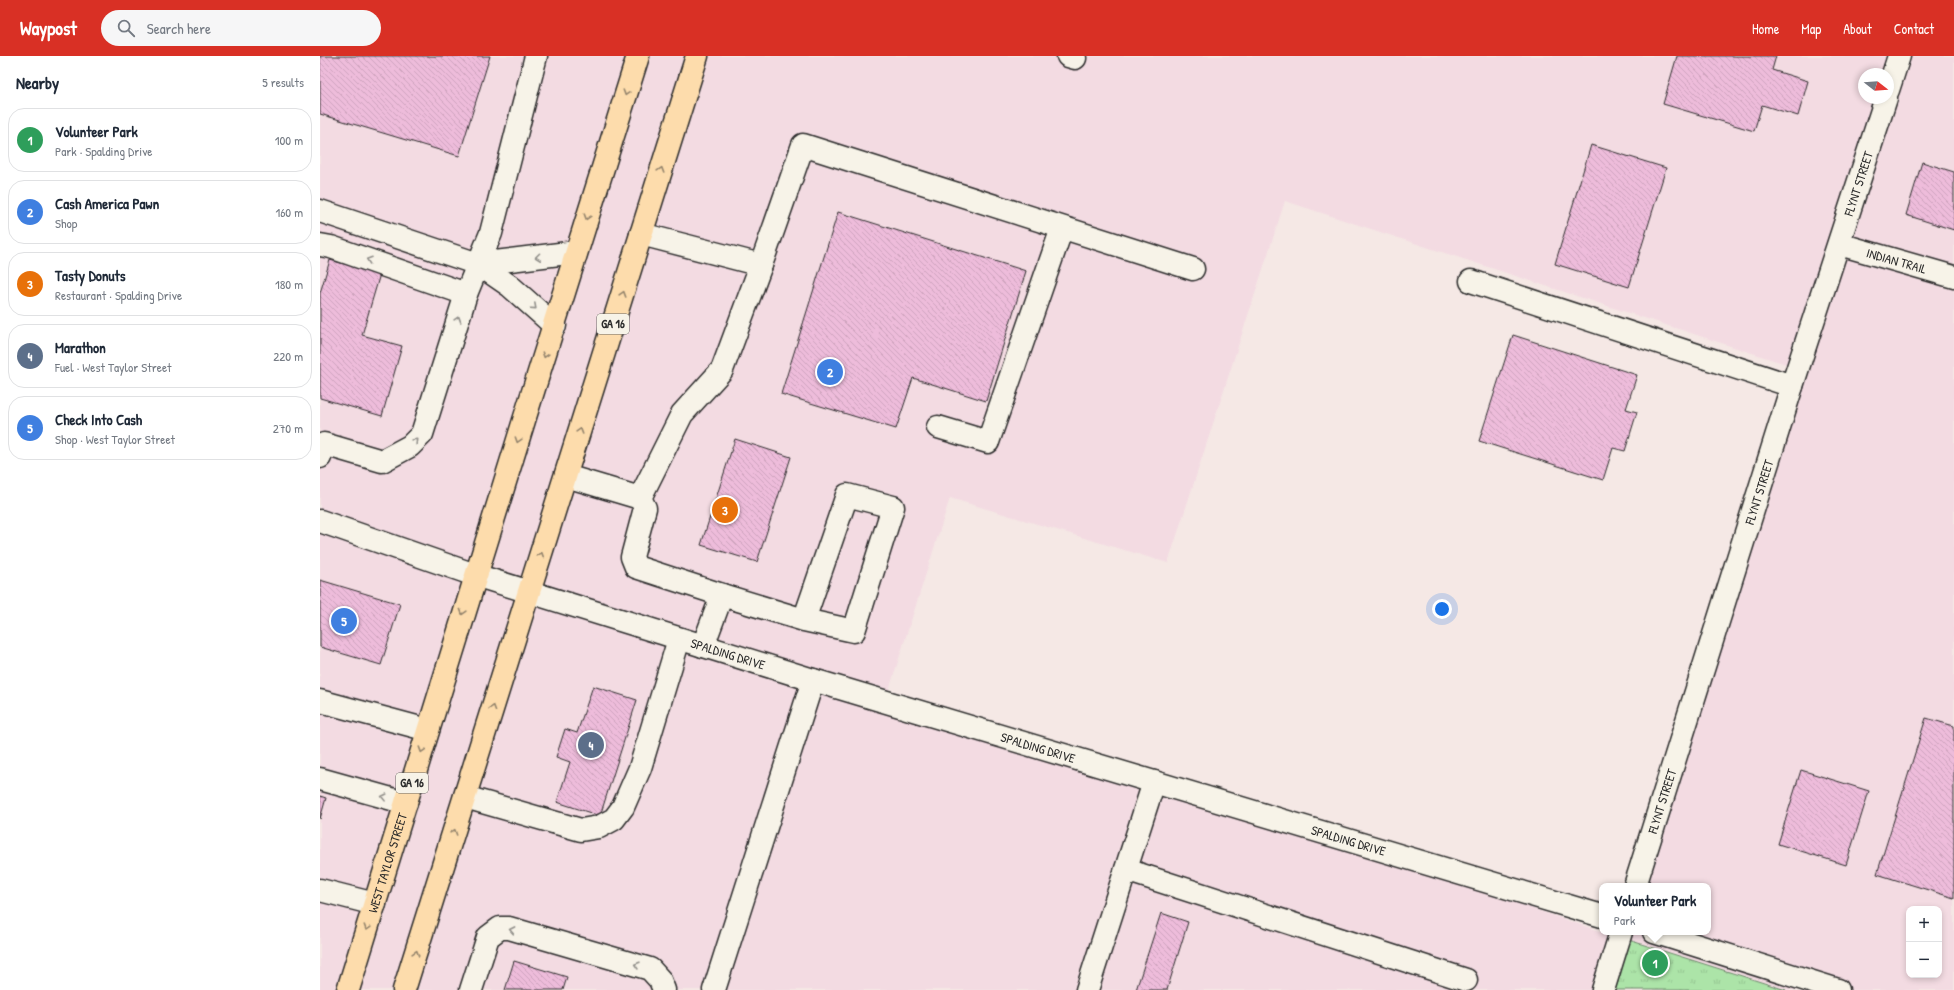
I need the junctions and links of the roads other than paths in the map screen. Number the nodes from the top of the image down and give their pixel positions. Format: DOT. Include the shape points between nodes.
graph roads {
  1 [pos="536,56"];
  2 [pos="638,56"];
  3 [pos="697,56"];
  4 [pos="1899,56"];
  5 [pos="1894,71"];
  6 [pos="1884,104"];
  7 [pos="320,211"];
  8 [pos="1062,228"];
  9 [pos="641,234"];
  10 [pos="1839,244"];
  11 [pos="320,245"];
  12 [pos="576,252"];
  13 [pos="478,264"];
  14 [pos="761,265"];
  15 [pos="1193,269"];
  16 [pos="1954,277"];
  17 [pos="1471,281"];
  18 [pos="466,294"];
  19 [pos="555,326"];
  20 [pos="1792,386"];
  21 [pos="938,427"];
  22 [pos="321,448"];
  23 [pos="566,476"];
  24 [pos="640,498"];
  25 [pos="320,521"];
  26 [pos="475,575"];
  27 [pos="529,592"];
  28 [pos="722,595"];
  29 [pos="804,620"];
  30 [pos="679,639"];
  31 [pos="703,646"];
  32 [pos="813,680"];
  33 [pos="320,701"];
  34 [pos="428,730"];
  35 [pos="320,779"];
  36 [pos="1154,782"];
  37 [pos="465,797"];
  38 [pos="406,803"];
  39 [pos="1126,870"];
  40 [pos="1636,883"];
  41 [pos="320,890"];
  42 [pos="375,904"];
  43 [pos="1599,915"];
  44 [pos="1620,935"];
  45 [pos="1664,935"];
  46 [pos="1466,980"];
  47 [pos="348,990"];
  48 [pos="404,990"];
  49 [pos="471,990"];
  50 [pos="664,990"];
  51 [pos="714,990"];
  52 [pos="1087,990"];
  53 [pos="1603,990"];
  54 [pos="1838,990"];
  1 -- 13 [label="street" via="491,234"];
  2 -- 12 [label="main road, GA 16, one-way"];
  9 -- 3 [label="main road, GA 16, one-way"];
  4 -- 5 [label="street"];
  6 -- 10 [label="street, FLYNT STREET"];
  7 -- 13 [label="street"];
  8 -- 14 [label="street" via="803,145"];
  8 -- 15 [label="street"];
  8 -- 21 [label="street" via="988,442"];
  9 -- 14 [label="street"];
  23 -- 9 [label="main road, GA 16, one-way"];
  10 -- 16 [label="street, INDIAN TRAIL"];
  10 -- 20 [label="street, FLYNT STREET"];
  18 -- 11 [label="street, one-way"];
  12 -- 13 [label="street, one-way"];
  12 -- 19 [label="main road, GA 16"];
  13 -- 18 [label="street"];
  13 -- 19 [label="street, one-way" via="510,286"];
  14 -- 24 [label="street" via="722,370 682,414"];
  17 -- 20 [label="street"];
  22 -- 18 [label="street, one-way" via="382,460 410,446 422,434"];
  19 -- 26 [label="main road, GA 16, one-way"];
  20 -- 40 [label="street, FLYNT STREET"];
  23 -- 24 [label="street"];
  27 -- 23 [label="main road, GA 16, one-way"];
  24 -- 28 [label="street" via="645,508 632,557 636,567"];
  25 -- 26 [label="street, SPALDING DRIVE"];
  26 -- 27 [label="street, SPALDING DRIVE"];
  26 -- 34 [label="main road, WEST TAYLOR STREET / GA 16, one-way"];
  27 -- 30 [label="street, SPALDING DRIVE"];
  37 -- 27 [label="main road, GA 16, one-way"];
  28 -- 29 [label="street"];
  28 -- 31 [label="street"];
  29 -- 29 [label="street" via="854,631 893,507 847,494"];
  30 -- 31 [label="street, SPALDING DRIVE"];
  30 -- 37 [label="street" via="640,768 624,807 614,819 599,827 581,830"];
  31 -- 32 [label="street, SPALDING DRIVE"];
  32 -- 36 [label="street, SPALDING DRIVE"];
  32 -- 51 [label="street"];
  33 -- 34 [label="street"];
  34 -- 38 [label="main road, WEST TAYLOR STREET / GA 16, one-way"];
  38 -- 35 [label="street, one-way"];
  36 -- 39 [label="street"];
  36 -- 43 [label="street, SPALDING DRIVE"];
  48 -- 37 [label="main road, GA 16, one-way"];
  38 -- 42 [label="main road, WEST TAYLOR STREET / GA 16"];
  39 -- 46 [label="street"];
  39 -- 52 [label="street"];
  41 -- 42 [label="street"];
  42 -- 47 [label="main road, WEST TAYLOR STREET / GA 16, one-way"];
  44 -- 53 [label="street"];
  45 -- 54 [label="street"];
  50 -- 49 [label="street, one-way" via="660,980 650,969 509,928 500,928 488,937"];
}
